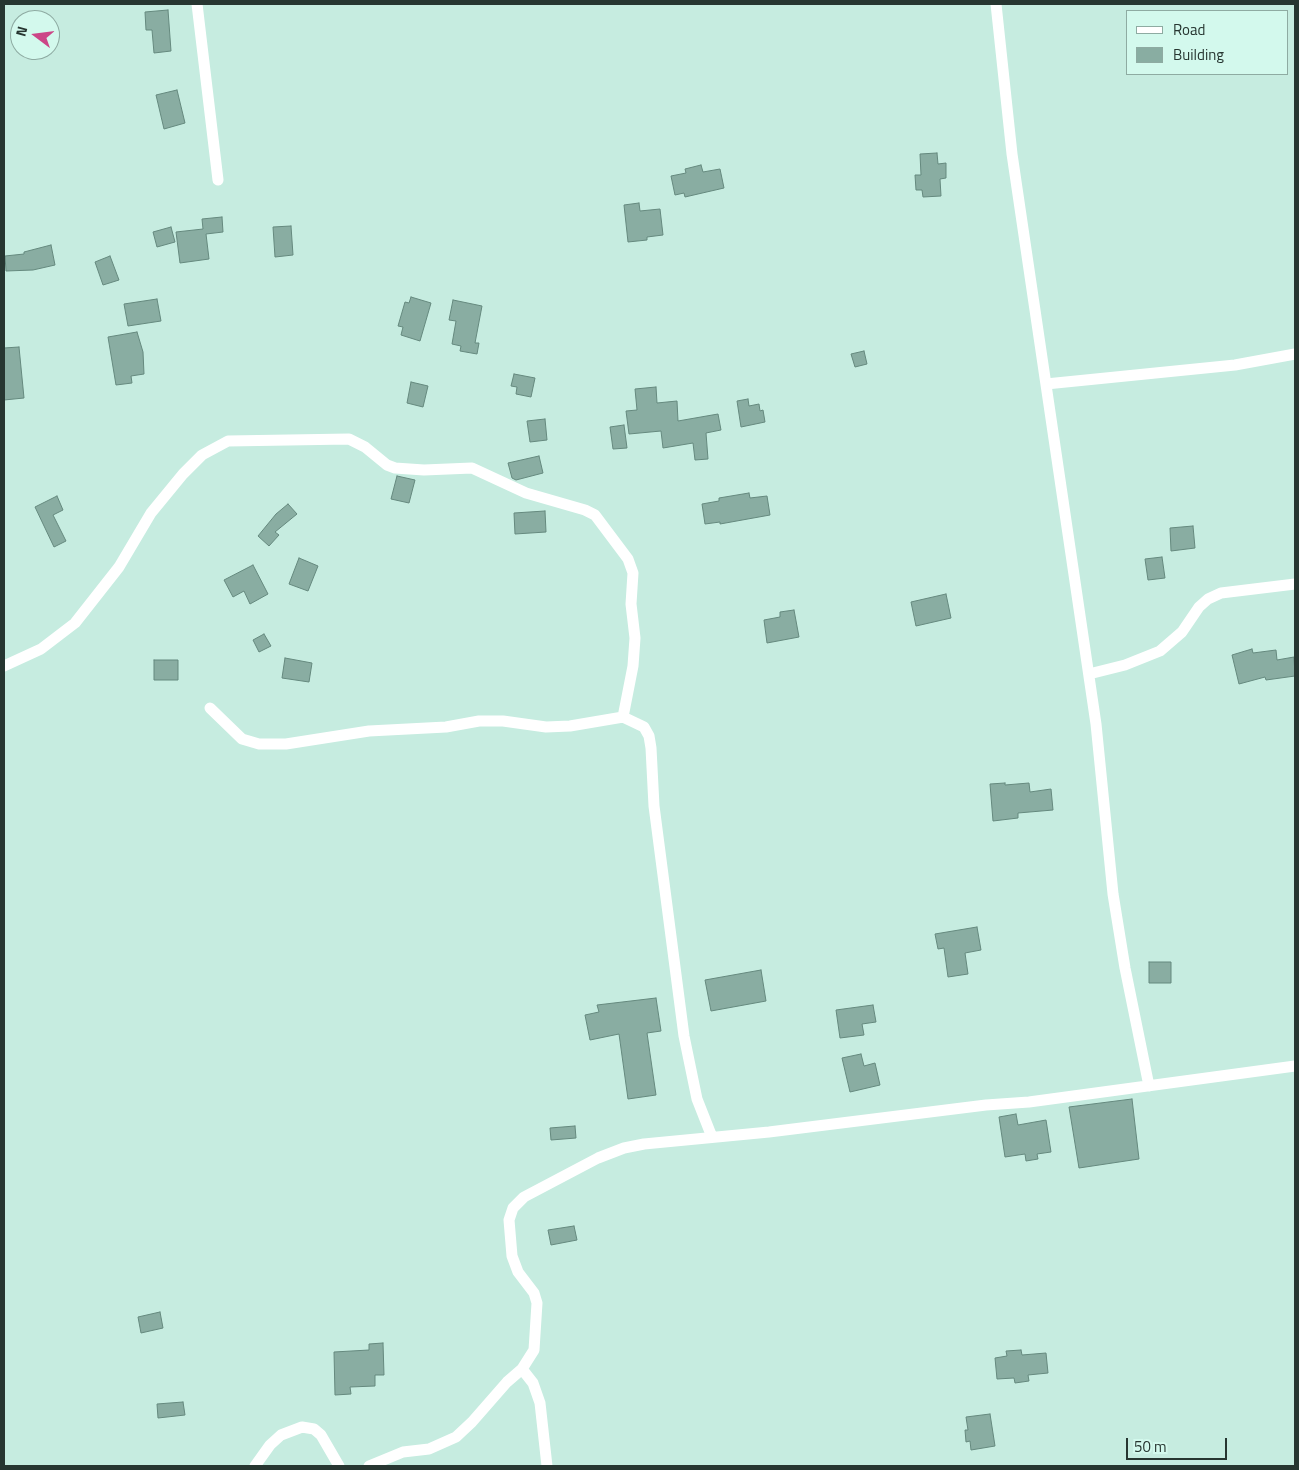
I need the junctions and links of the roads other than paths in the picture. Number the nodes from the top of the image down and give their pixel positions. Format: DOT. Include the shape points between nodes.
graph roads {
  1 [pos="197,4"];
  2 [pos="996,4"];
  3 [pos="218,180"];
  4 [pos="1295,354"];
  5 [pos="1046,384"];
  6 [pos="1295,584"];
  7 [pos="4,666"];
  8 [pos="1089,674"];
  9 [pos="210,708"];
  10 [pos="623,717"];
  11 [pos="1295,1066"];
  12 [pos="1149,1086"];
  13 [pos="712,1137"];
  14 [pos="522,1369"];
  15 [pos="255,1466"];
  16 [pos="339,1466"];
  17 [pos="369,1466"];
  18 [pos="547,1466"];
  1 -- 3 [label="street"];
  2 -- 5 [label="street" via="1012,154"];
  4 -- 5 [label="street" via="1235,365"];
  5 -- 8 [label="street"];
  6 -- 8 [label="street" via="1221,593 1199,606 1182,632 1160,651 1125,665"];
  7 -- 10 [label="street" via="41,649 75,623 119,567 151,514 202,455 228,441 349,439 395,468 472,468 526,494 585,510 595,516 628,558 633,573 634,666"];
  8 -- 12 [label="street" via="1105,795 1113,894"];
  9 -- 10 [label="street" via="242,739 259,744 286,744 353,733 446,727 479,721 562,726"];
  10 -- 13 [label="street" via="644,727 652,748 654,806 684,1036 697,1099"];
  11 -- 12 [label="street"];
  12 -- 13 [label="street"];
  13 -- 14 [label="street" via="624,1148 524,1197 514,1208 509,1220 512,1256 538,1303 534,1350"];
  14 -- 17 [label="street" via="456,1436 429,1449 403,1452"];
  14 -- 18 [label="street" via="533,1383 540,1403"];
  15 -- 16 [label="street" via="281,1435 302,1427 314,1429 321,1435"];
}
